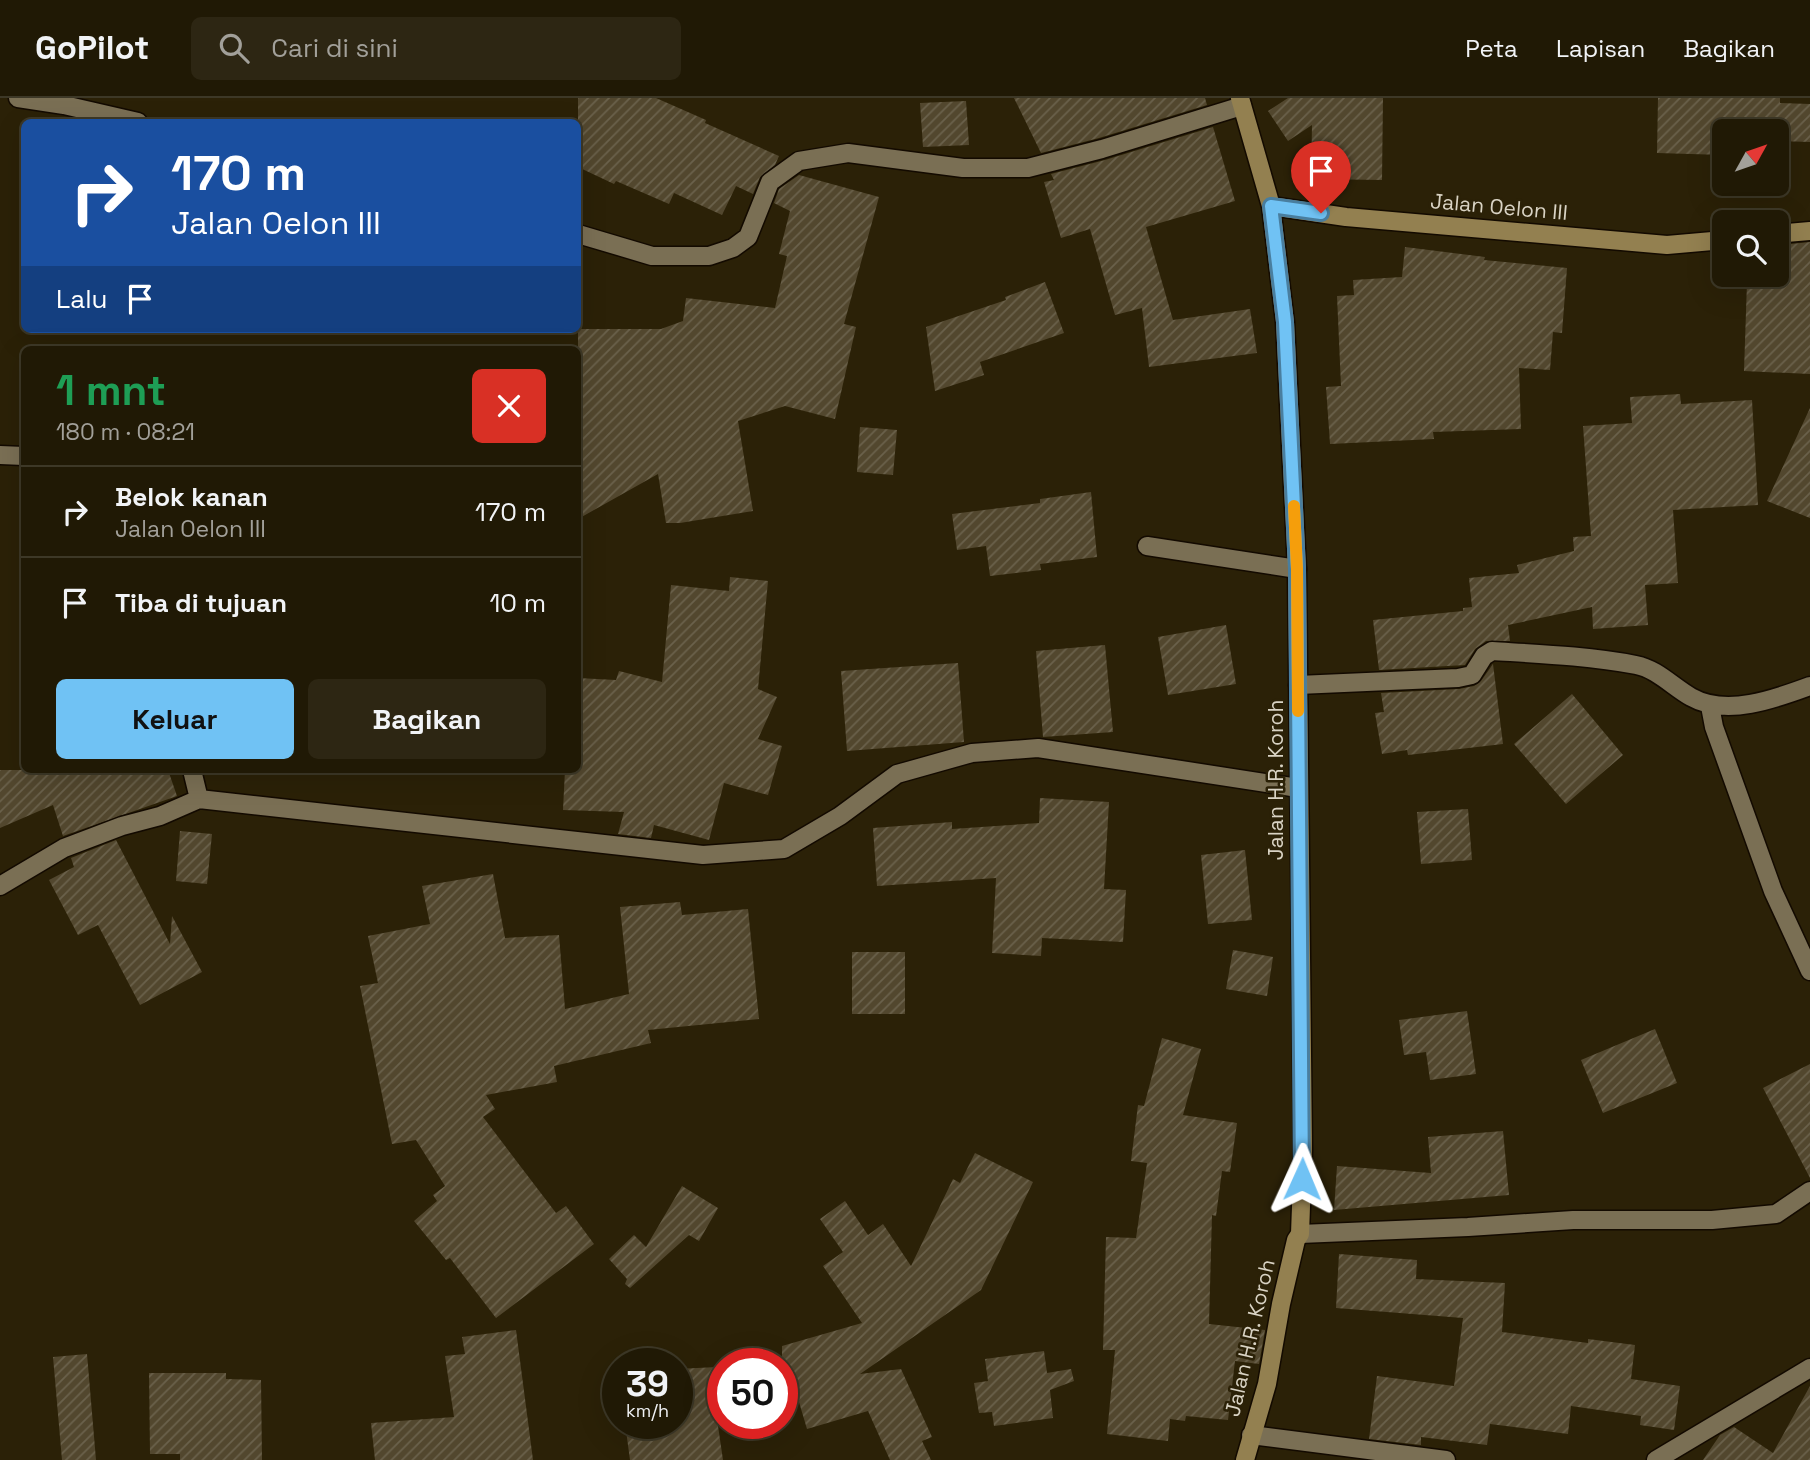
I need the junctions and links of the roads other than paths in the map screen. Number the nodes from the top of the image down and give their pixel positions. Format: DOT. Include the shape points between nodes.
graph roads {
  1 [pos="18,98"];
  2 [pos="1241,102"];
  3 [pos="124,119"];
  4 [pos="1271,206"];
  5 [pos="1810,231"];
  6 [pos="1789,233"];
  7 [pos="581,235"];
  8 [pos="1712,241"];
  9 [pos="0,455"];
  10 [pos="21,456"];
  11 [pos="1147,546"];
  12 [pos="1297,569"];
  13 [pos="1298,685"];
  14 [pos="1810,686"];
  15 [pos="1710,706"];
  16 [pos="193,773"];
  17 [pos="1298,788"];
  18 [pos="199,799"];
  19 [pos="0,886"];
  20 [pos="1810,971"];
  21 [pos="1810,1191"];
  22 [pos="1300,1234"];
  23 [pos="1810,1368"];
  24 [pos="1251,1435"];
  25 [pos="1245,1460"];
  26 [pos="1446,1460"];
  27 [pos="1656,1460"];
  1 -- 3 [label="street"];
  2 -- 4 [label="main road, Jalan H.R. Koroh"];
  2 -- 7 [label="street" via="1102,149 1028,168 963,168 848,153 799,161 770,181 748,237 709,256 652,256"];
  4 -- 8 [label="main road, Jalan Oelon III" via="1667,245"];
  4 -- 12 [label="main road, Jalan H.R. Koroh" via="1285,322"];
  5 -- 6 [label="main road"];
  9 -- 10 [label="street"];
  11 -- 12 [label="street"];
  12 -- 13 [label="main road, Jalan H.R. Koroh"];
  13 -- 15 [label="street" via="1458,678 1472,675 1484,656 1503,652 1640,665"];
  13 -- 17 [label="main road, Jalan H.R. Koroh"];
  14 -- 15 [label="street" via="1776,699"];
  15 -- 20 [label="street" via="1773,891"];
  16 -- 18 [label="street"];
  17 -- 18 [label="street" via="1038,748 972,753 897,774 784,849 703,856"];
  17 -- 22 [label="main road, Jalan H.R. Koroh"];
  18 -- 19 [label="street" via="64,848"];
  21 -- 22 [label="street" via="1776,1214 1738,1218 1573,1220"];
  22 -- 24 [label="main road, Jalan H.R. Koroh"];
  23 -- 27 [label="street"];
  24 -- 25 [label="main road, Jalan H.R. Koroh"];
  24 -- 26 [label="street"];
}
